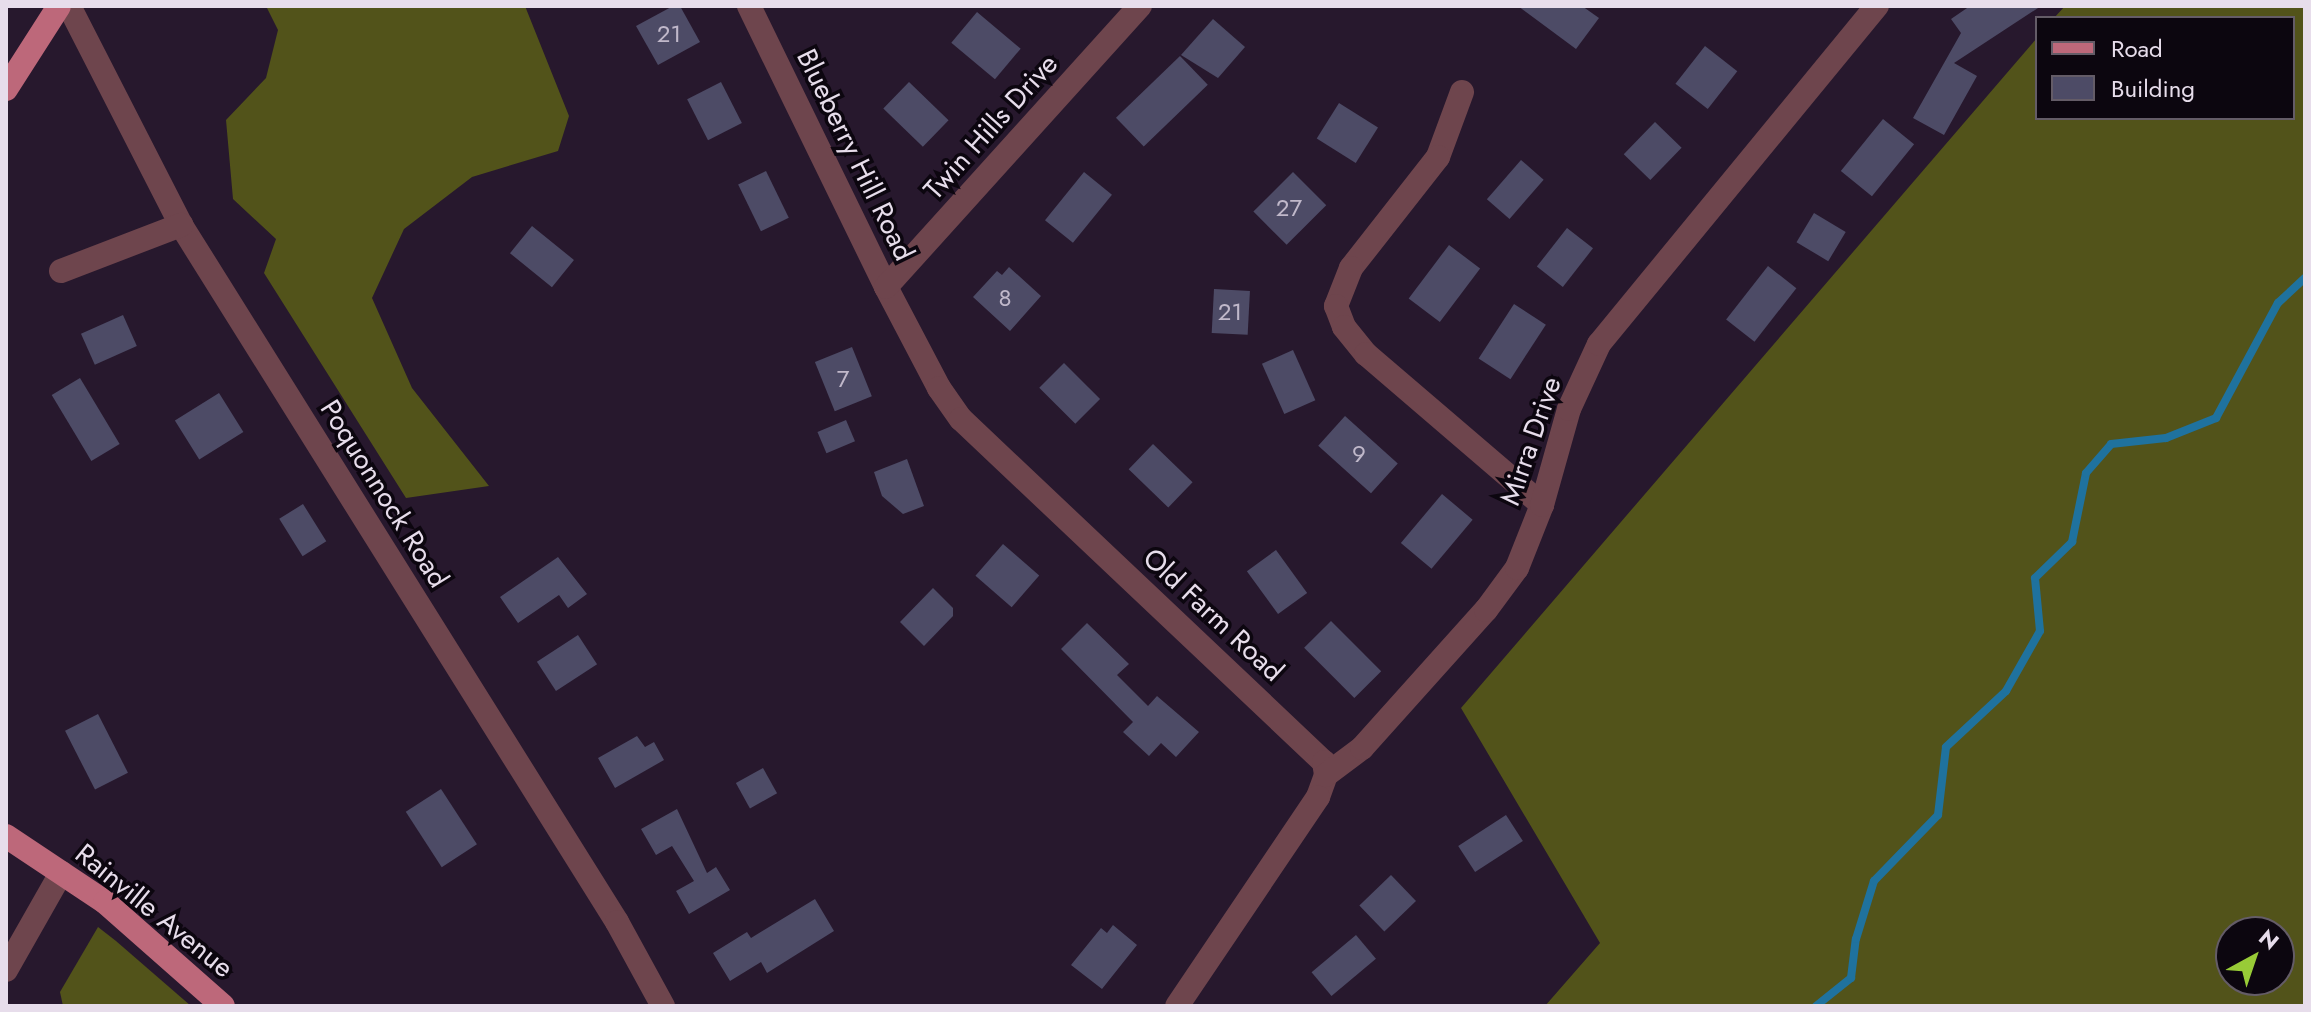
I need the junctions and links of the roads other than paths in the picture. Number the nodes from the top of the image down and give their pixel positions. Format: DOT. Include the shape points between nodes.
graph roads {
  1 [pos="59,6"];
  2 [pos="69,6"];
  3 [pos="749,6"];
  4 [pos="1140,6"];
  5 [pos="1876,6"];
  6 [pos="6,89"];
  7 [pos="1462,92"];
  8 [pos="181,225"];
  9 [pos="61,271"];
  10 [pos="886,287"];
  11 [pos="1542,505"];
  12 [pos="1326,775"];
  13 [pos="6,836"];
  14 [pos="61,873"];
  15 [pos="6,970"];
  16 [pos="223,1006"];
  17 [pos="663,1006"];
  18 [pos="1177,1006"];
  1 -- 6 [label="main road"];
  2 -- 8 [label="street, Poquonnock Road"];
  3 -- 10 [label="street, Blueberry Hill Road"];
  4 -- 10 [label="street, Twin Hills Drive"];
  5 -- 11 [label="street, Mirra Drive" via="1599,344 1569,409"];
  7 -- 11 [label="street" via="1438,157 1351,268 1339,286 1336,306 1344,327 1366,354"];
  8 -- 9 [label="street"];
  8 -- 17 [label="street, Poquonnock Road" via="617,922"];
  10 -- 12 [label="street, Old Farm Road" via="961,419 1313,748"];
  11 -- 12 [label="street, Mirra Drive" via="1517,568 1486,610 1362,748"];
  12 -- 18 [label="street" via="1318,797"];
  13 -- 14 [label="main road, Rainville Avenue"];
  14 -- 15 [label="street"];
  14 -- 16 [label="main road, Rainville Avenue" via="105,902"];
}
